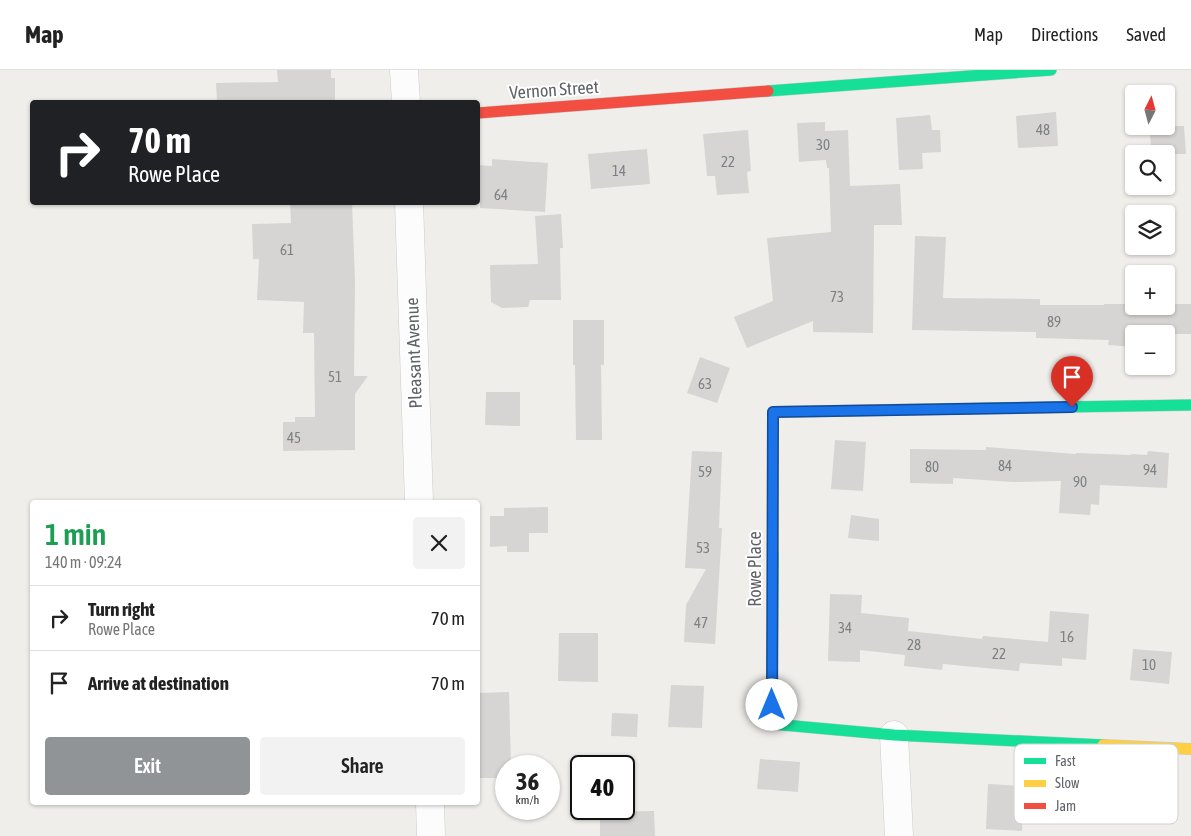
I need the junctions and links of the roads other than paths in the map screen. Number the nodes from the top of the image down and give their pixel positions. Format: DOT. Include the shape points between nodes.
graph roads {
  1 [pos="404,70"];
  2 [pos="1051,70"];
  3 [pos="406,100"];
  4 [pos="480,113"];
  5 [pos="409,205"];
  6 [pos="1191,405"];
  7 [pos="419,500"];
  8 [pos="894,735"];
  9 [pos="1085,744"];
  10 [pos="1178,748"];
  11 [pos="1191,749"];
  12 [pos="430,805"];
  13 [pos="431,836"];
  14 [pos="899,836"];
  1 -- 3 [label="street"];
  2 -- 4 [label="street, Vernon Street"];
  5 -- 7 [label="street, Pleasant Avenue"];
  6 -- 8 [label="street, Rowe Place" via="773,412 772,724"];
  8 -- 9 [label="street, Rowe Place"];
  8 -- 14 [label="street"];
  10 -- 11 [label="street, Rowe Place"];
  12 -- 13 [label="street"];
}
